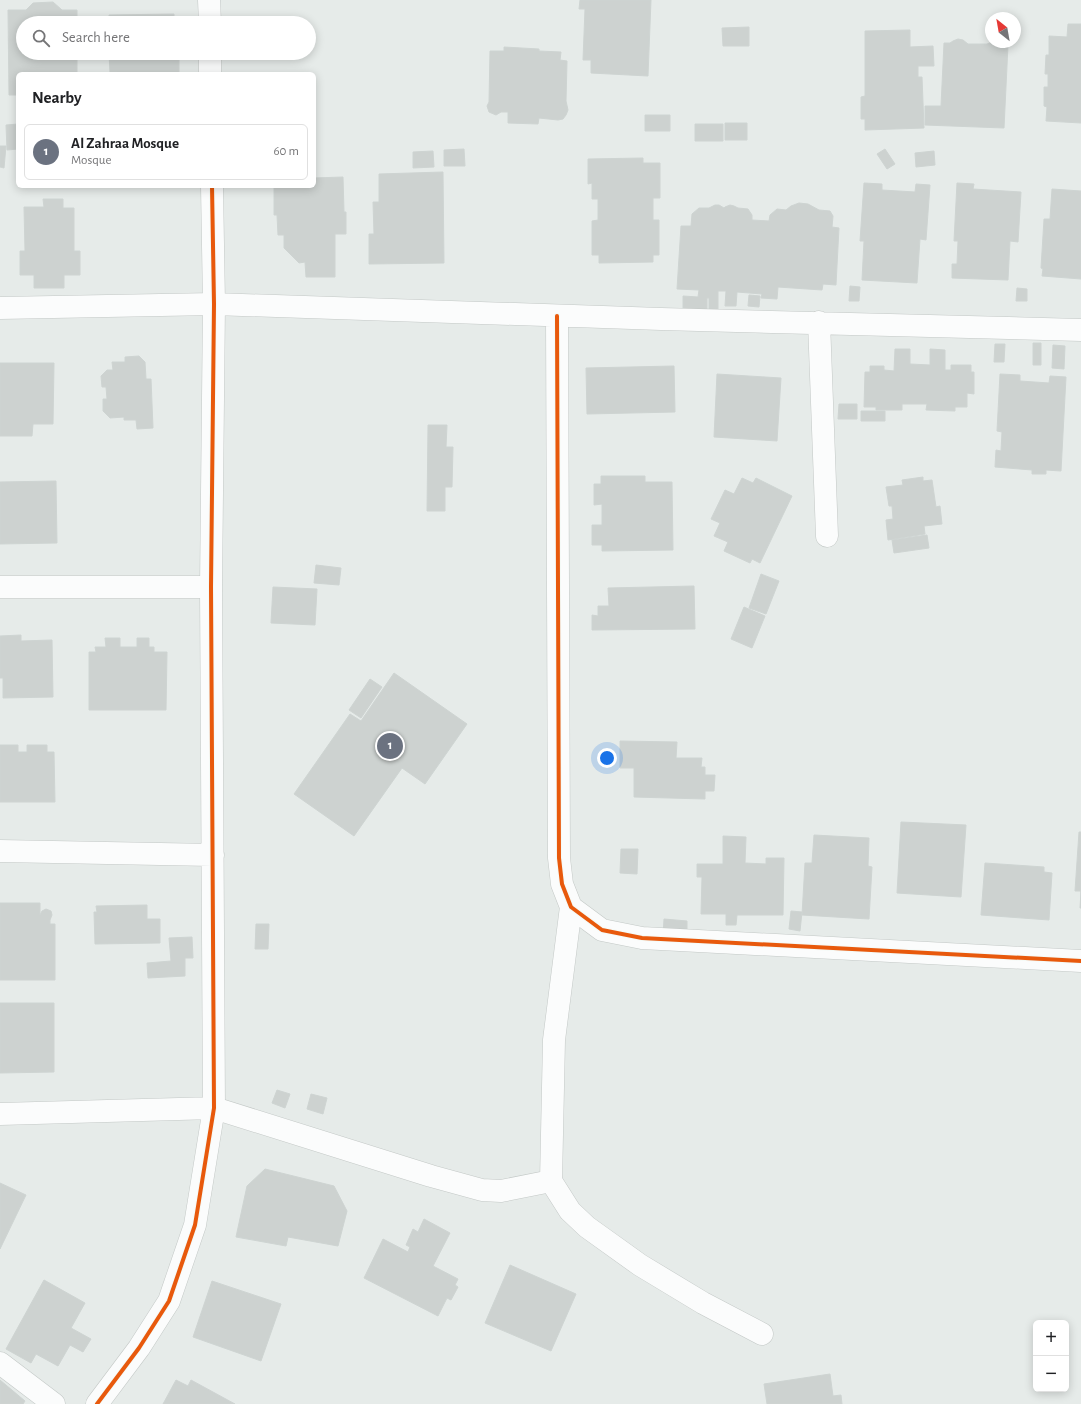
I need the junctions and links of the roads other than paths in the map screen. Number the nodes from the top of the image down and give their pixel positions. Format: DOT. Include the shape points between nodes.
graph roads {
  1 [pos="209,0"];
  2 [pos="210,16"];
  3 [pos="210,60"];
  4 [pos="210,72"];
  5 [pos="212,188"];
  6 [pos="214,304"];
  7 [pos="0,308"];
  8 [pos="557,316"];
  9 [pos="819,322"];
  10 [pos="1081,330"];
  11 [pos="827,536"];
  12 [pos="0,587"];
  13 [pos="211,587"];
  14 [pos="0,851"];
  15 [pos="213,855"];
  16 [pos="571,907"];
  17 [pos="1081,961"];
  18 [pos="214,1108"];
  19 [pos="0,1114"];
  20 [pos="551,1181"];
  21 [pos="762,1334"];
  22 [pos="0,1362"];
  23 [pos="54,1404"];
  24 [pos="97,1404"];
  1 -- 2 [label="street"];
  3 -- 4 [label="street"];
  5 -- 6 [label="street"];
  6 -- 7 [label="street"];
  6 -- 8 [label="street"];
  6 -- 13 [label="street"];
  8 -- 9 [label="street"];
  8 -- 16 [label="street" via="559,858 562,884"];
  9 -- 10 [label="street"];
  9 -- 11 [label="street"];
  12 -- 13 [label="street"];
  13 -- 15 [label="street"];
  14 -- 15 [label="street"];
  15 -- 18 [label="street"];
  16 -- 17 [label="street" via="602,930 642,938"];
  16 -- 20 [label="street" via="554,1040"];
  18 -- 19 [label="street"];
  18 -- 20 [label="street" via="482,1190 514,1190"];
  18 -- 24 [label="street" via="195,1225 169,1301 139,1348"];
  20 -- 21 [label="street" via="570,1211 587,1227 640,1265 703,1303"];
  22 -- 23 [label="street"];
}
